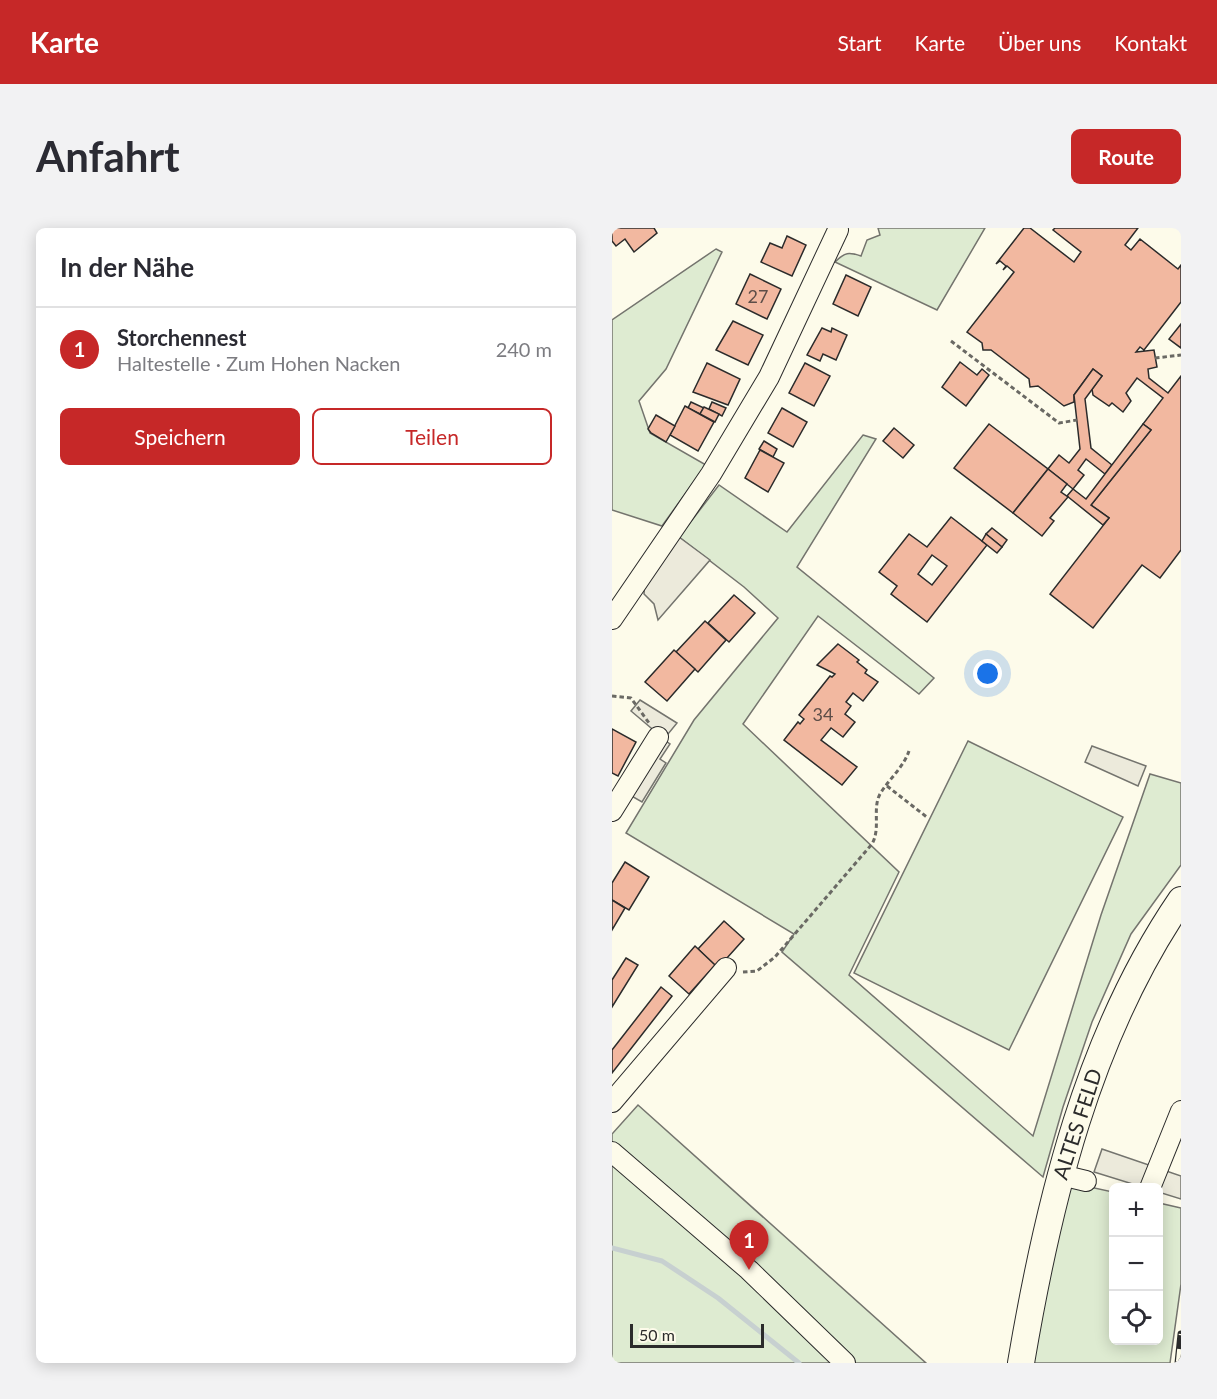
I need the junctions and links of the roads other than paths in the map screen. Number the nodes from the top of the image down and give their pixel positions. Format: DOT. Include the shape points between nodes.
graph roads {
  1 [pos="838,230"];
  2 [pos="612,619"];
  3 [pos="658,737"];
  4 [pos="612,811"];
  5 [pos="1181,900"];
  6 [pos="726,968"];
  7 [pos="612,1102"];
  8 [pos="1181,1111"];
  9 [pos="612,1152"];
  10 [pos="1061,1175"];
  11 [pos="1086,1181"];
  12 [pos="1152,1183"];
  13 [pos="845,1363"];
  14 [pos="1021,1363"];
  1 -- 2 [label="street" via="769,377 711,474"];
  3 -- 4 [label="street"];
  5 -- 10 [label="main road, ALTES FELD" via="1133,981 1105,1044"];
  6 -- 7 [label="street"];
  8 -- 12 [label="street"];
  9 -- 13 [label="street" via="749,1270"];
  10 -- 11 [label="street"];
  10 -- 14 [label="main road, ALTES FELD"];
}
